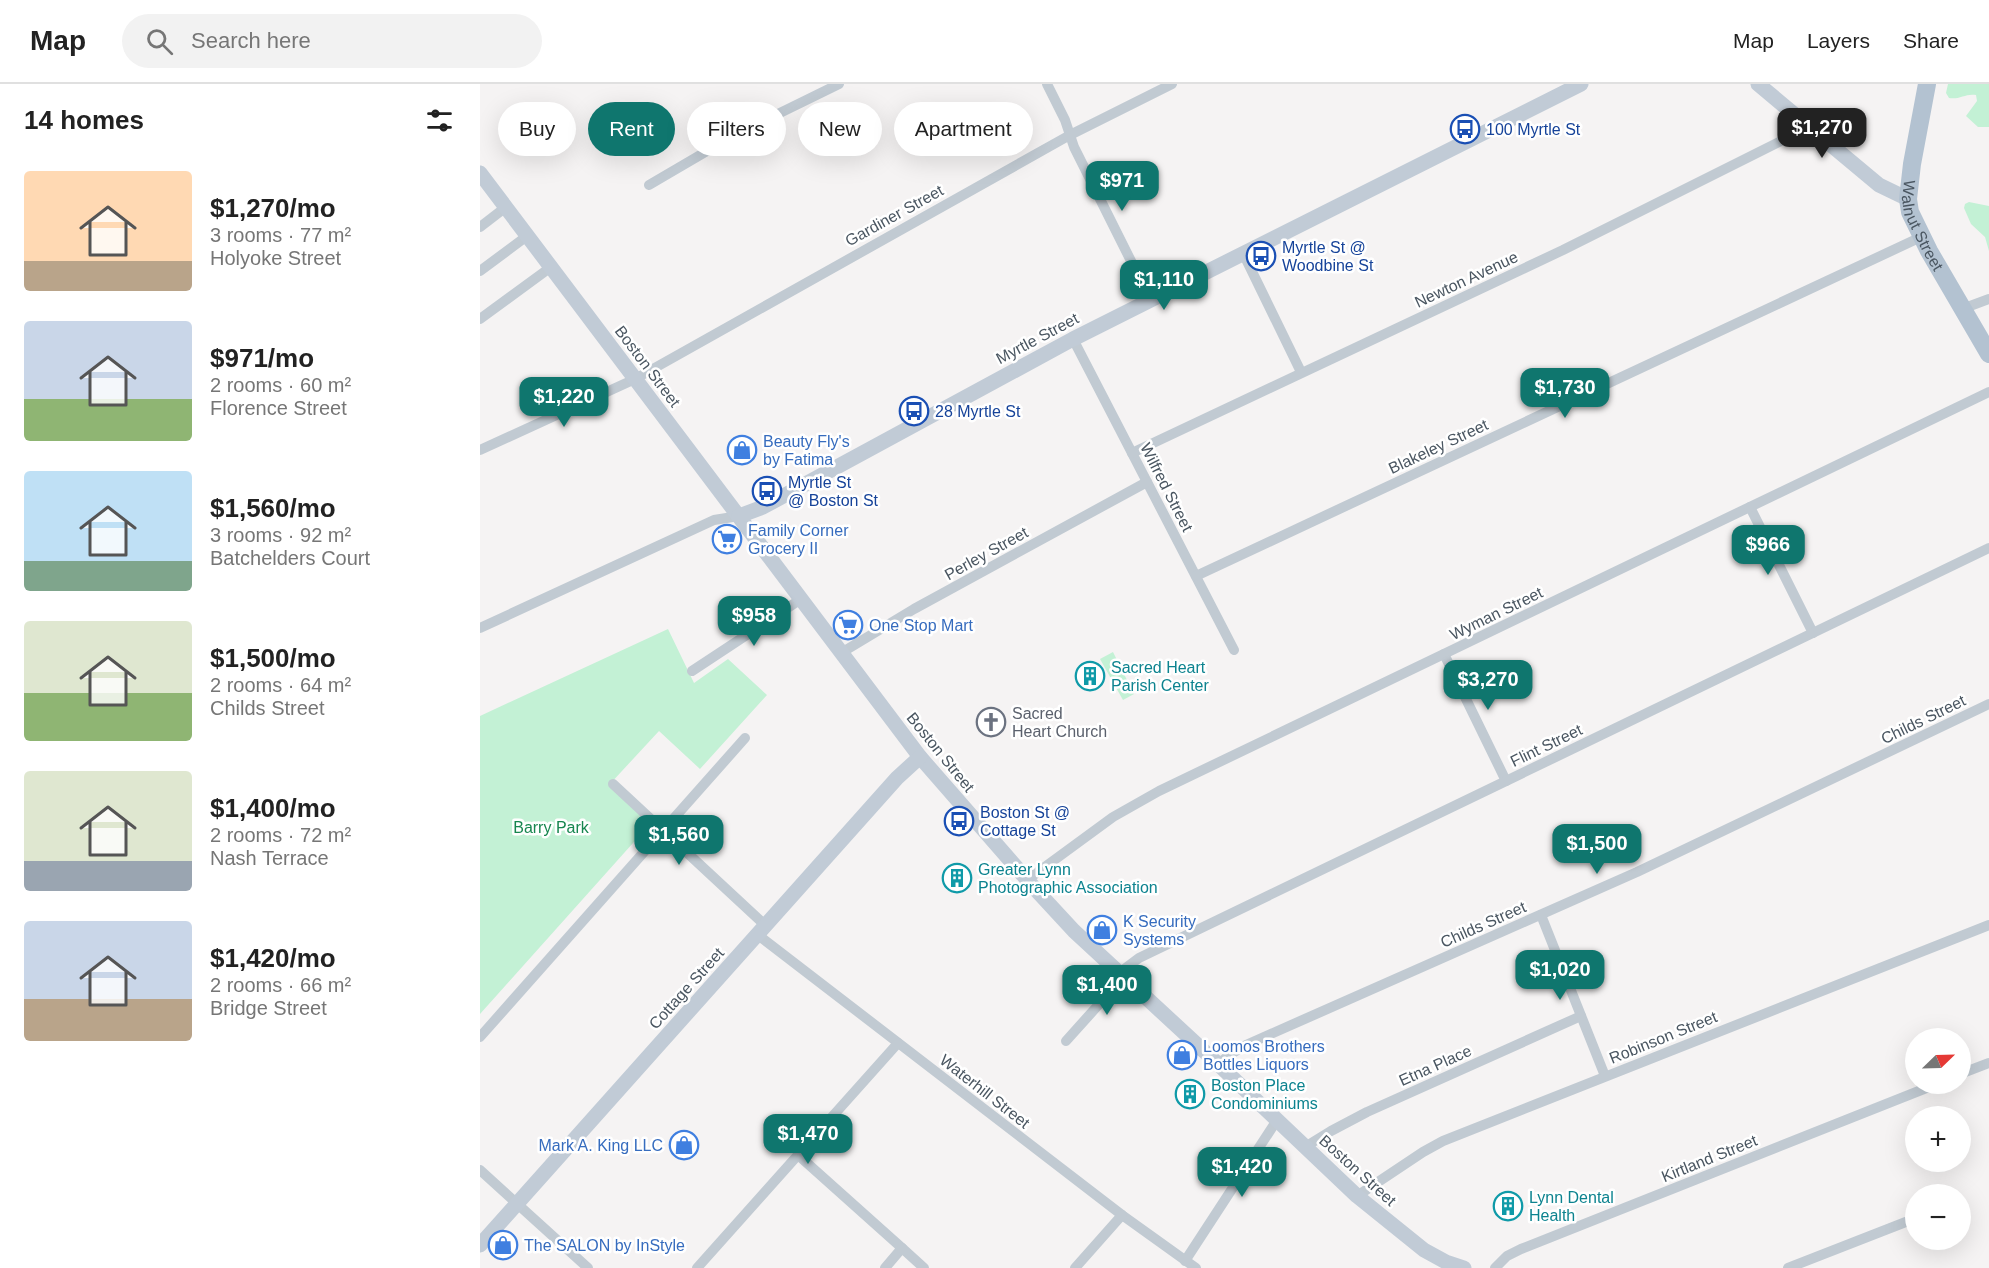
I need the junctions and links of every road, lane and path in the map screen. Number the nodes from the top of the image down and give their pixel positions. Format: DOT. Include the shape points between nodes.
graph roads {
  1 [pos="838,84"];
  2 [pos="1047,84"];
  3 [pos="1172,84"];
  4 [pos="1581,84"];
  5 [pos="1758,84"];
  6 [pos="1927,84"];
  7 [pos="1809,127"];
  8 [pos="1070,135"];
  9 [pos="480,173"];
  10 [pos="649,185"];
  11 [pos="1908,199"];
  12 [pos="506,207"];
  13 [pos="480,227"];
  14 [pos="528,236"];
  15 [pos="1922,237"];
  16 [pos="1243,253"];
  17 [pos="551,267"];
  18 [pos="480,271"];
  19 [pos="1150,299"];
  20 [pos="1989,299"];
  21 [pos="1962,309"];
  22 [pos="480,319"];
  23 [pos="1073,339"];
  24 [pos="1989,354"];
  25 [pos="1300,372"];
  26 [pos="635,379"];
  27 [pos="1989,392"];
  28 [pos="480,450"];
  29 [pos="1132,453"];
  30 [pos="1147,482"];
  31 [pos="1750,507"];
  32 [pos="739,516"];
  33 [pos="1989,548"];
  34 [pos="1196,576"];
  35 [pos="801,599"];
  36 [pos="480,628"];
  37 [pos="1813,633"];
  38 [pos="1234,650"];
  39 [pos="841,653"];
  40 [pos="1444,654"];
  41 [pos="692,671"];
  42 [pos="1989,704"];
  43 [pos="745,738"];
  44 [pos="920,758"];
  45 [pos="1506,781"];
  46 [pos="613,784"];
  47 [pos="662,830"];
  48 [pos="1027,880"];
  49 [pos="1541,915"];
  50 [pos="1989,925"];
  51 [pos="762,930"];
  52 [pos="1119,973"];
  53 [pos="1581,1016"];
  54 [pos="480,1037"];
  55 [pos="1066,1041"];
  56 [pos="898,1043"];
  57 [pos="1989,1063"];
  58 [pos="1218,1064"];
  59 [pos="1971,1070"];
  60 [pos="1605,1077"];
  61 [pos="1911,1094"];
  62 [pos="1277,1120"];
  63 [pos="1305,1147"];
  64 [pos="798,1155"];
  65 [pos="480,1170"];
  66 [pos="1357,1196"];
  67 [pos="517,1204"];
  68 [pos="1122,1215"];
  69 [pos="1905,1222"];
  70 [pos="1408,1239"];
  71 [pos="480,1245"];
  72 [pos="902,1248"];
  73 [pos="1185,1261"];
  74 [pos="588,1268"];
  75 [pos="697,1268"];
  76 [pos="885,1268"];
  77 [pos="924,1268"];
  78 [pos="1075,1268"];
  79 [pos="1196,1268"];
  80 [pos="1436,1268"];
  81 [pos="1464,1268"];
  82 [pos="1495,1268"];
  83 [pos="1788,1268"];
  1 -- 10 [label="street" via="731,137"];
  2 -- 8 [label="street"];
  3 -- 8 [label="street, Gardiner Street"];
  4 -- 16 [label="main road, Myrtle Street"];
  5 -- 7 [label="main road"];
  6 -- 11 [label="main road, Walnut Street"];
  7 -- 11 [label="main road" via="1879,185"];
  7 -- 25 [label="street, Newton Avenue" via="1563,250"];
  8 -- 19 [label="street"];
  8 -- 26 [label="street, Gardiner Street"];
  9 -- 12 [label="main road, Boston Street"];
  11 -- 15 [label="main road, Walnut Street" via="1911,216"];
  12 -- 13 [label="street"];
  12 -- 14 [label="main road, Boston Street"];
  14 -- 17 [label="main road, Boston Street"];
  14 -- 18 [label="street"];
  15 -- 21 [label="main road, Walnut Street"];
  15 -- 34 [label="street, Blakeley Street"];
  16 -- 19 [label="main road, Myrtle Street"];
  16 -- 25 [label="street"];
  17 -- 22 [label="street"];
  17 -- 26 [label="main road, Boston Street"];
  19 -- 23 [label="main road, Myrtle Street"];
  20 -- 21 [label="street"];
  21 -- 24 [label="main road, Walnut Street"];
  23 -- 29 [label="street, Wilfred Street"];
  23 -- 32 [label="main road, Myrtle Street" via="763,507"];
  25 -- 29 [label="street, Newton Avenue"];
  26 -- 28 [label="street, Gardiner Street"];
  26 -- 32 [label="main road, Boston Street"];
  27 -- 31 [label="street, Wyman Street"];
  29 -- 30 [label="street, Wilfred Street"];
  30 -- 34 [label="street, Wilfred Street"];
  30 -- 39 [label="street, Perley Street"];
  31 -- 37 [label="street"];
  31 -- 40 [label="street, Wyman Street"];
  32 -- 35 [label="main road, Boston Street"];
  32 -- 36 [label="street" via="714,520"];
  33 -- 37 [label="street, Flint Street"];
  34 -- 38 [label="street, Wilfred Street"];
  35 -- 39 [label="main road, Boston Street"];
  35 -- 41 [label="street"];
  37 -- 45 [label="street, Flint Street"];
  39 -- 44 [label="main road, Boston Street"];
  40 -- 45 [label="street"];
  40 -- 48 [label="street, Wyman Street" via="1140,801"];
  42 -- 49 [label="street, Childs Street"];
  43 -- 47 [label="street"];
  44 -- 48 [label="main road, Boston Street"];
  44 -- 51 [label="main road, Cottage Street" via="897,778"];
  45 -- 52 [label="street, Flint Street" via="1139,958"];
  46 -- 47 [label="street, Waterhill Street"];
  47 -- 51 [label="street, Waterhill Street"];
  47 -- 54 [label="street"];
  48 -- 52 [label="main road, Boston Street"];
  49 -- 53 [label="street"];
  49 -- 58 [label="street, Childs Street" via="1246,1045"];
  50 -- 60 [label="street, Robinson Street"];
  51 -- 56 [label="street, Waterhill Street"];
  51 -- 67 [label="main road, Cottage Street"];
  52 -- 55 [label="street" via="1110,992"];
  52 -- 58 [label="main road, Boston Street"];
  53 -- 60 [label="street"];
  53 -- 63 [label="street, Etna Place" via="1367,1112"];
  56 -- 64 [label="street"];
  56 -- 68 [label="street, Waterhill Street"];
  57 -- 59 [label="street"];
  58 -- 62 [label="main road, Boston Street"];
  60 -- 66 [label="street, Robinson Street" via="1439,1143"];
  61 -- 82 [label="street, Kirtland Street" via="1521,1249"];
  62 -- 63 [label="main road, Boston Street"];
  62 -- 73 [label="street"];
  63 -- 66 [label="main road, Boston Street"];
  64 -- 72 [label="street"];
  64 -- 75 [label="street"];
  65 -- 67 [label="street"];
  66 -- 70 [label="main road, Boston Street"];
  67 -- 71 [label="main road, Cottage Street"];
  67 -- 74 [label="street"];
  68 -- 73 [label="street, Waterhill Street"];
  68 -- 78 [label="street"];
  69 -- 83 [label="street"];
  70 -- 80 [label="main road"];
  70 -- 81 [label="main road, Boston Street"];
  72 -- 76 [label="street"];
  72 -- 77 [label="street"];
  73 -- 79 [label="street, Waterhill Street"];
}
